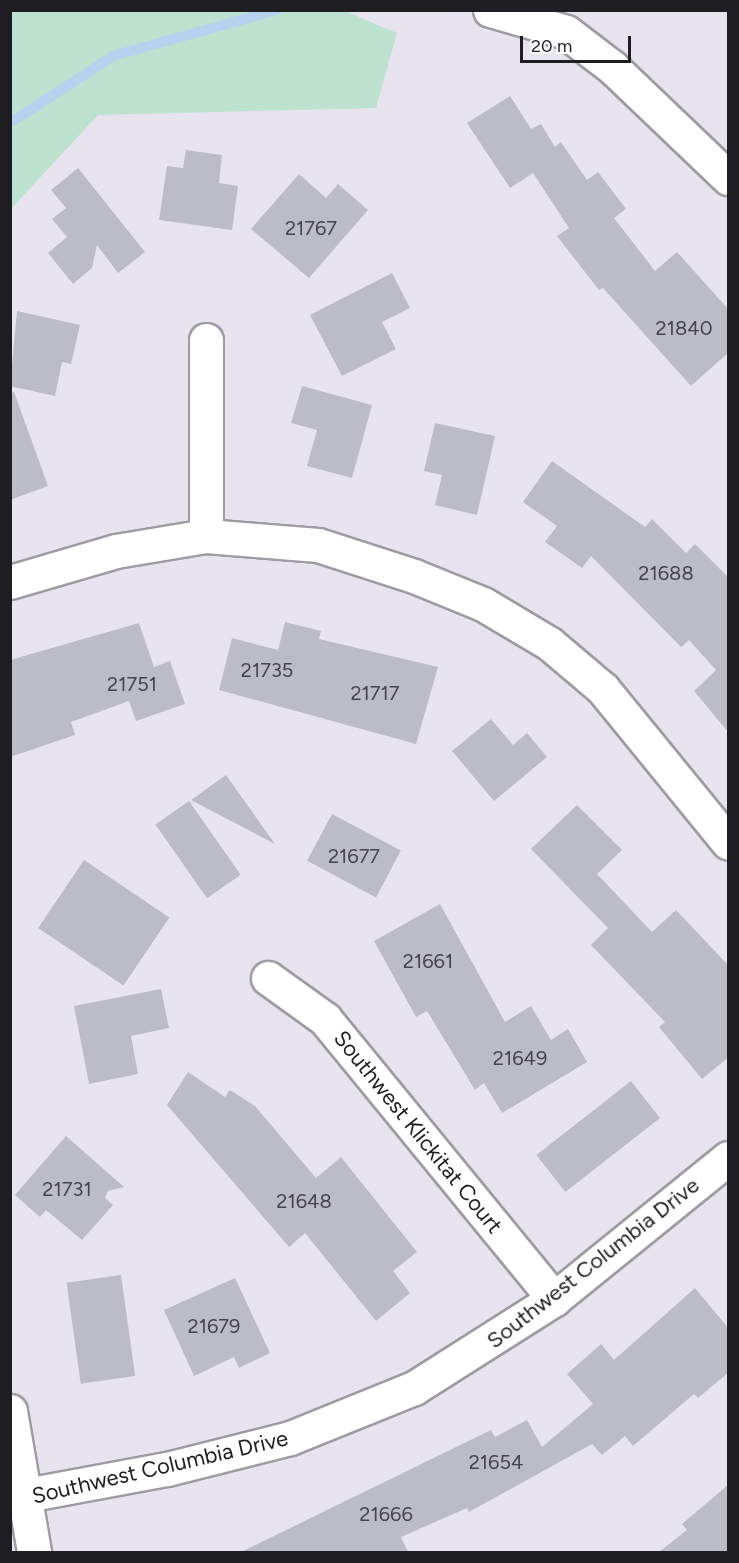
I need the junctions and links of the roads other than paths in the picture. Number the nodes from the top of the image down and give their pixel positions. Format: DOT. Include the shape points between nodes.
graph roads {
  1 [pos="490,10"];
  2 [pos="729,178"];
  3 [pos="206,339"];
  4 [pos="206,536"];
  5 [pos="10,582"];
  6 [pos="729,842"];
  7 [pos="268,978"];
  8 [pos="729,1158"];
  9 [pos="554,1299"];
  10 [pos="10,1411"];
  11 [pos="18,1498"];
  12 [pos="34,1552"];
  1 -- 2 [label="street" via="566,32 612,67"];
  3 -- 4 [label="street"];
  4 -- 5 [label="street" via="116,551"];
  4 -- 6 [label="street" via="318,545 483,604 550,644 603,689"];
  7 -- 9 [label="street, Southwest Klickitat Court" via="325,1019"];
  8 -- 9 [label="street, Southwest Columbia Drive"];
  9 -- 11 [label="street, Southwest Columbia Drive" via="414,1388 290,1438"];
  10 -- 11 [label="street"];
  11 -- 12 [label="street"];
}
